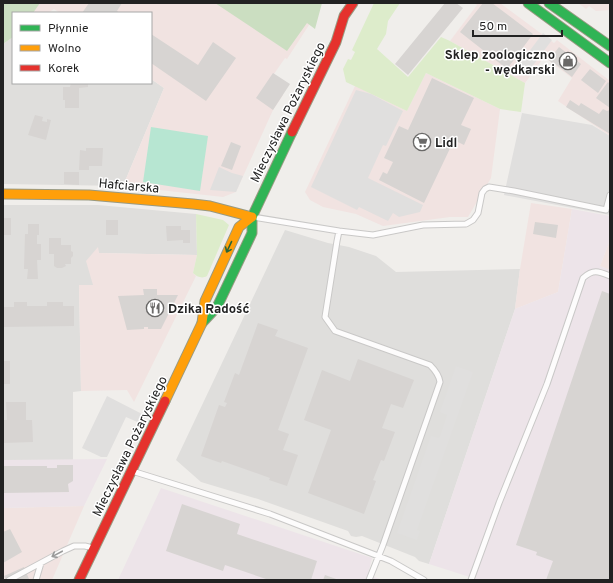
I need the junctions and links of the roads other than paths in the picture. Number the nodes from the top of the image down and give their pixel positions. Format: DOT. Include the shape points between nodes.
graph roads {
  1 [pos="344,3"];
  2 [pos="353,3"];
  3 [pos="528,3"];
  4 [pos="548,3"];
  5 [pos="344,16"];
  6 [pos="610,46"];
  7 [pos="610,63"];
  8 [pos="3,194"];
  9 [pos="610,195"];
  10 [pos="252,217"];
  11 [pos="340,231"];
  12 [pos="610,276"];
  13 [pos="202,323"];
  14 [pos="131,471"];
  15 [pos="94,548"];
  16 [pos="378,556"];
  17 [pos="41,563"];
  18 [pos="10,580"];
  19 [pos="36,580"];
  20 [pos="79,580"];
  21 [pos="369,580"];
  22 [pos="424,580"];
  23 [pos="471,580"];
  1 -- 5 [label="street, Mieczysława Pożaryskiego"];
  2 -- 5 [label="street, Mieczysława Pożaryskiego"];
  3 -- 7 [label="street"];
  4 -- 6 [label="street"];
  5 -- 10 [label="street, Mieczysława Pożaryskiego" via="336,42"];
  8 -- 10 [label="street, Hafciarska" via="88,195 193,204"];
  9 -- 11 [label="lane" via="606,210 489,187 482,194 478,213 466,224 424,225 373,234"];
  10 -- 11 [label="lane"];
  10 -- 13 [label="street, Mieczysława Pożaryskiego" via="252,233 217,307"];
  10 -- 13 [label="street, Mieczysława Pożaryskiego, one-way" via="239,227 205,300"];
  11 -- 16 [label="lane" via="325,317 331,327 335,331 430,365 440,382"];
  12 -- 23 [label="lane" via="597,271 583,278 547,384"];
  13 -- 14 [label="street, Mieczysława Pożaryskiego"];
  14 -- 15 [label="street, Mieczysława Pożaryskiego"];
  14 -- 16 [label="lane" via="270,514"];
  15 -- 17 [label="lane, one-way" via="74,546"];
  15 -- 20 [label="street, Mieczysława Pożaryskiego"];
  16 -- 21 [label="lane"];
  16 -- 22 [label="lane"];
  17 -- 18 [label="lane"];
  17 -- 19 [label="lane"];
}
